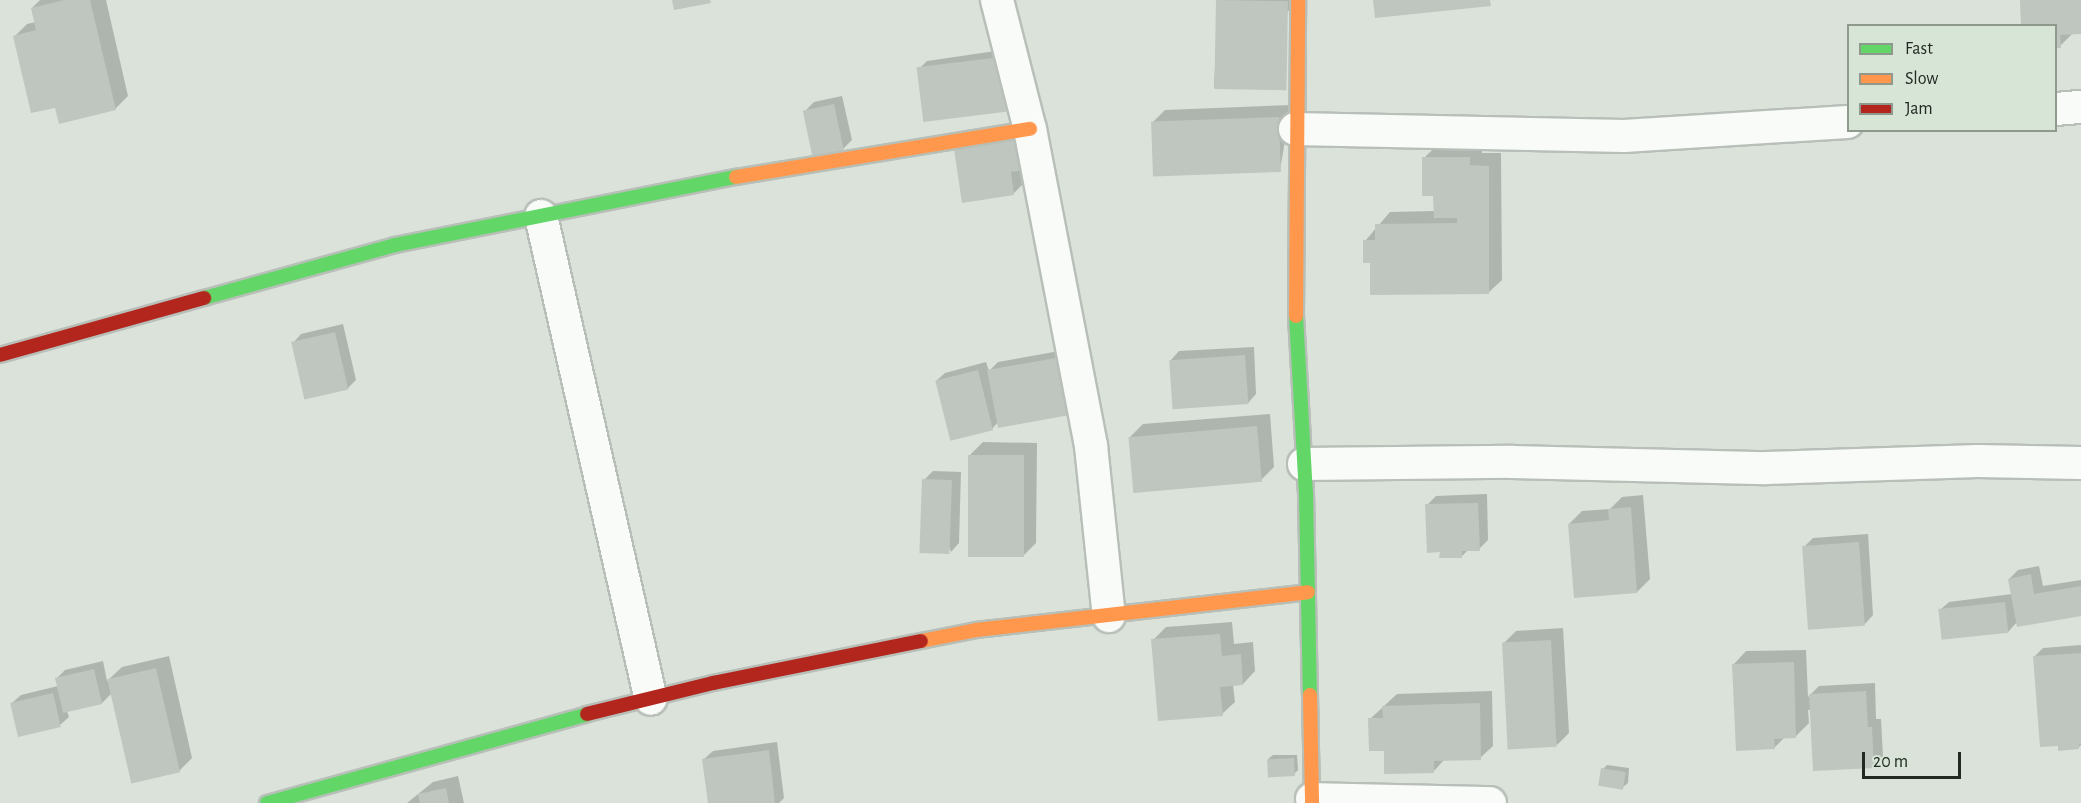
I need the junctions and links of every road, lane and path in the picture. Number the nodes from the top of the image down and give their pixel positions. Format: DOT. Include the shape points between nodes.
graph roads {
  1 [pos="997,0"];
  2 [pos="1298,0"];
  3 [pos="2081,107"];
  4 [pos="2057,109"];
  5 [pos="1847,122"];
  6 [pos="1030,129"];
  7 [pos="1295,129"];
  8 [pos="541,216"];
  9 [pos="0,355"];
  10 [pos="2081,463"];
  11 [pos="1304,464"];
  12 [pos="1308,591"];
  13 [pos="1109,616"];
  14 [pos="651,699"];
  15 [pos="1312,801"];
  16 [pos="267,803"];
  17 [pos="1490,803"];
  1 -- 6 [label="street"];
  2 -- 7 [label="street"];
  3 -- 4 [label="street"];
  5 -- 7 [label="street" via="1624,136"];
  6 -- 8 [label="street" via="742,176"];
  6 -- 13 [label="street" via="1091,446"];
  7 -- 11 [label="street" via="1296,337"];
  8 -- 9 [label="street" via="395,245"];
  8 -- 14 [label="street"];
  10 -- 11 [label="street" via="1766,468 1512,462"];
  11 -- 12 [label="street"];
  12 -- 13 [label="street"];
  12 -- 15 [label="street"];
  13 -- 14 [label="street" via="976,630"];
  14 -- 16 [label="street"];
  15 -- 17 [label="street"];
}
